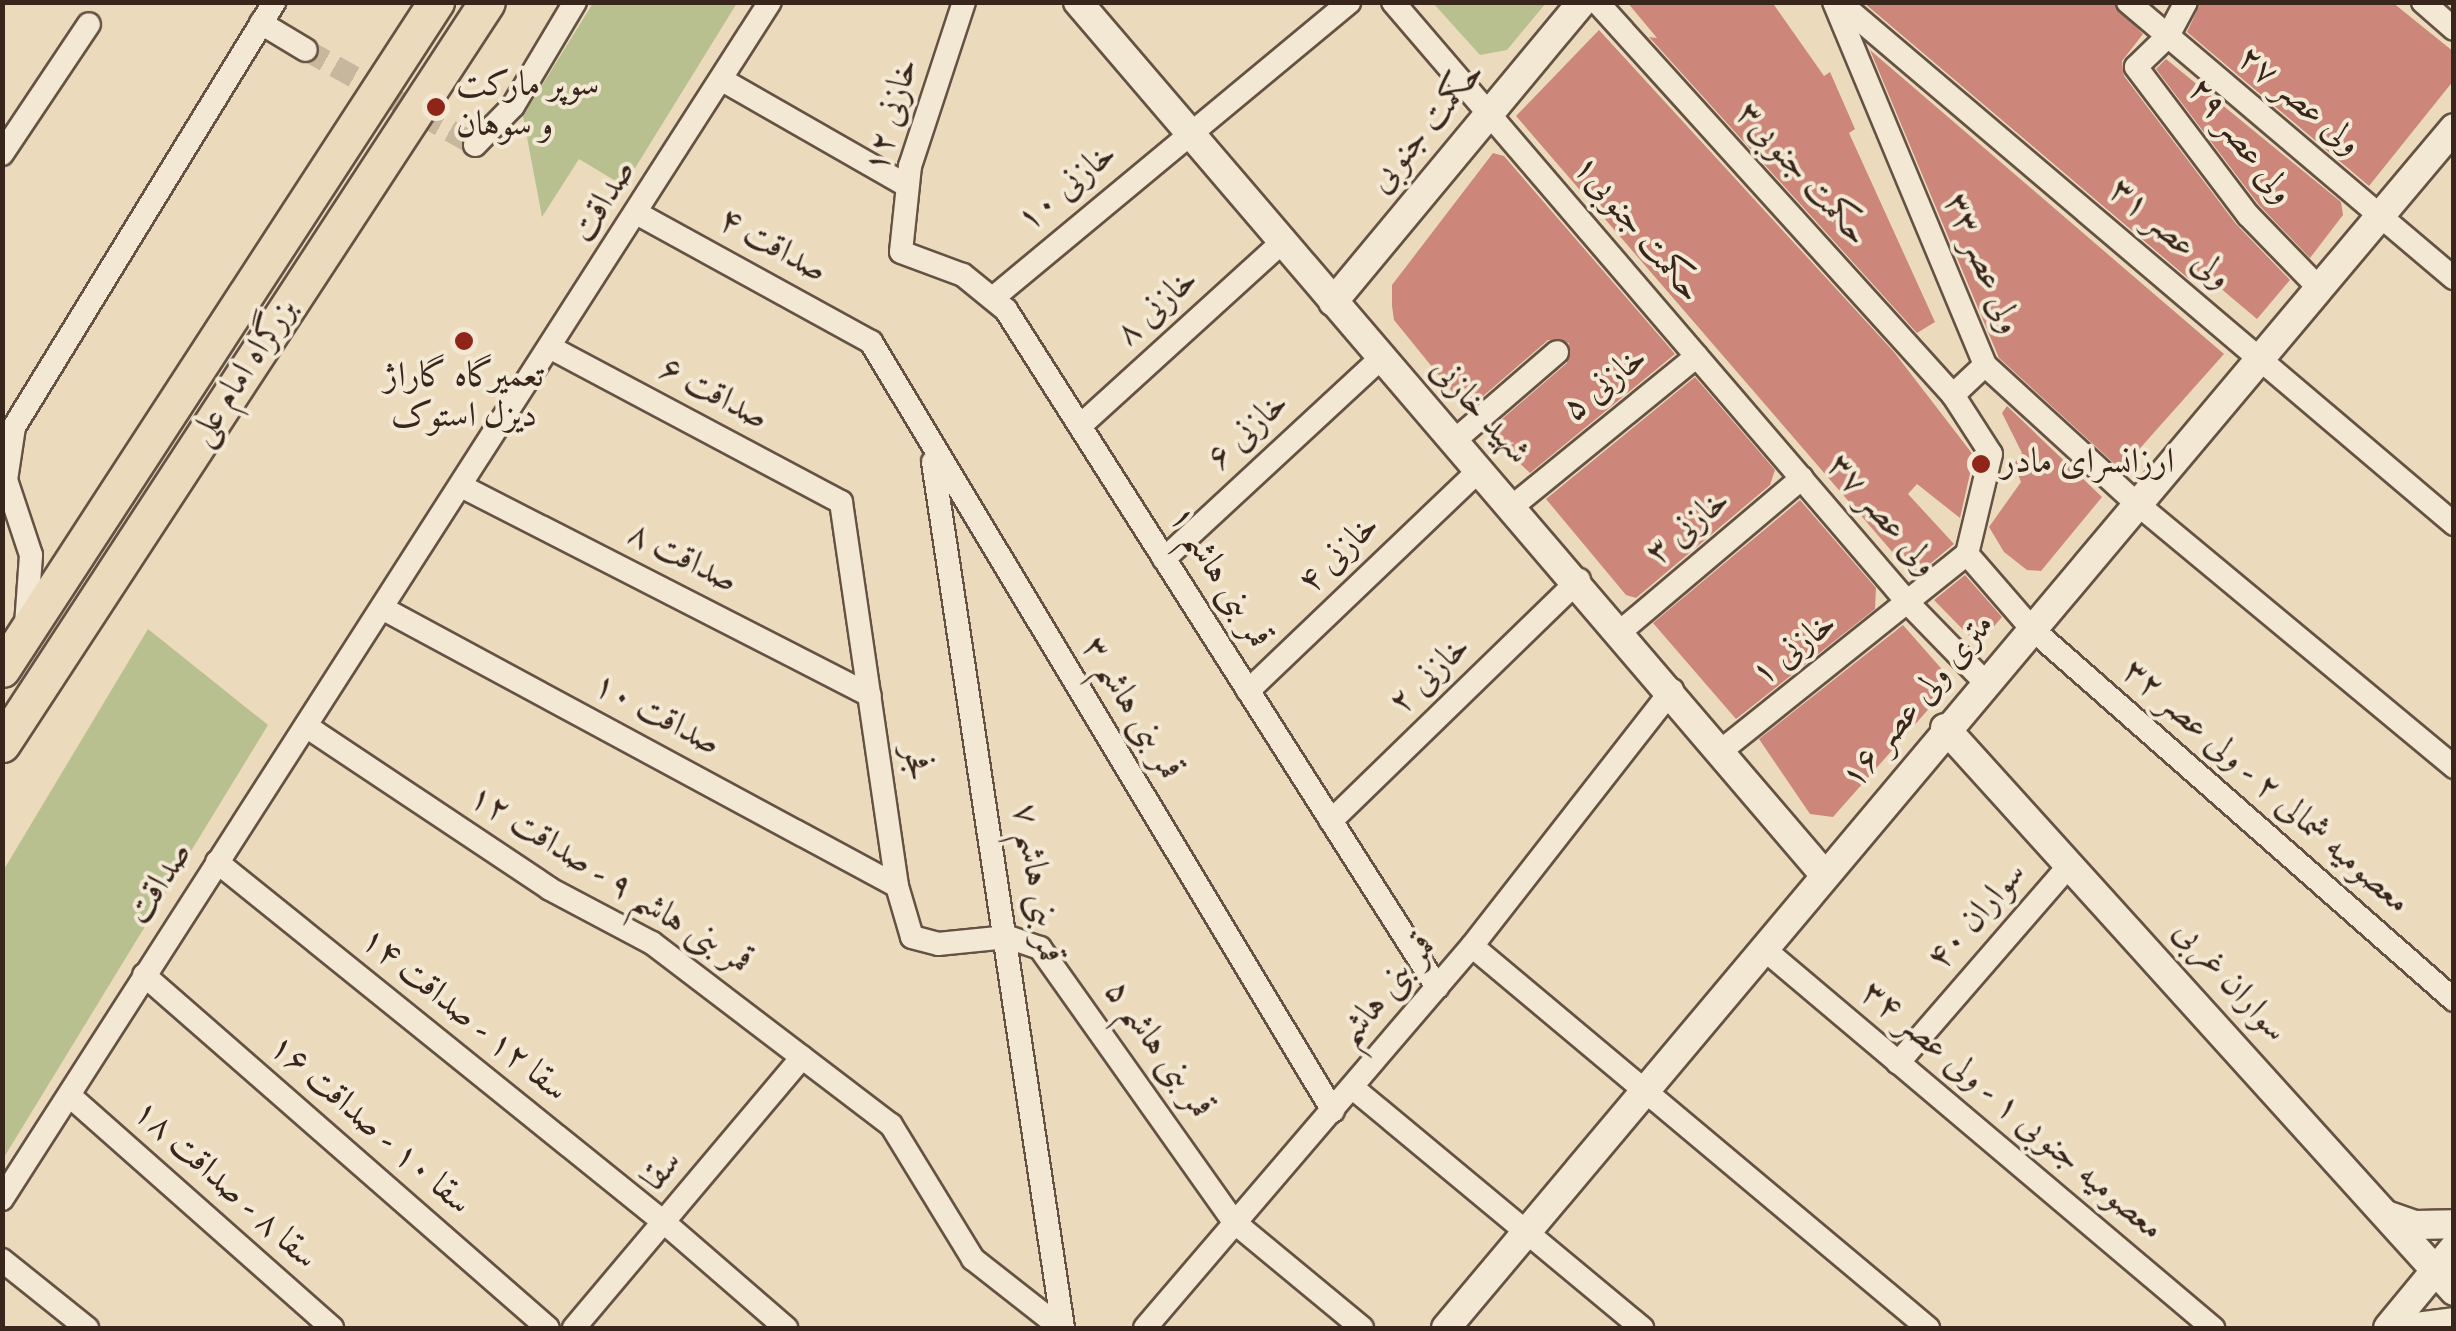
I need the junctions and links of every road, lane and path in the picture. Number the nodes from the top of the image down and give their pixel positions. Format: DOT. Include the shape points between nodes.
graph roads {
  1 [pos="274,2"];
  2 [pos="436,2"];
  3 [pos="487,2"];
  4 [pos="574,2"];
  5 [pos="770,2"];
  6 [pos="964,2"];
  7 [pos="1349,2"];
  8 [pos="1393,2"];
  9 [pos="1582,2"];
  10 [pos="1597,2"];
  11 [pos="1836,2"];
  12 [pos="2128,2"];
  13 [pos="2186,2"];
  14 [pos="2423,2"];
  15 [pos="1083,4"];
  16 [pos="89,24"];
  17 [pos="261,24"];
  18 [pos="2454,29"];
  19 [pos="2167,37"];
  20 [pos="306,50"];
  21 [pos="724,81"];
  22 [pos="1490,111"];
  23 [pos="2454,128"];
  24 [pos="1188,132"];
  25 [pos="475,145"];
  26 [pos="2,154"];
  27 [pos="907,186"];
  28 [pos="638,214"];
  29 [pos="2378,216"];
  30 [pos="1282,242"];
  31 [pos="901,252"];
  32 [pos="2454,278"];
  33 [pos="2319,288"];
  34 [pos="993,298"];
  35 [pos="1333,302"];
  36 [pos="871,342"];
  37 [pos="553,349"];
  38 [pos="1557,352"];
  39 [pos="1697,356"];
  40 [pos="2257,357"];
  41 [pos="1381,358"];
  42 [pos="1985,364"];
  43 [pos="1728,393"];
  44 [pos="1953,395"];
  45 [pos="1080,426"];
  46 [pos="1454,440"];
  47 [pos="932,449"];
  48 [pos="1480,469"];
  49 [pos="1802,478"];
  50 [pos="4,479"];
  51 [pos="462,486"];
  52 [pos="841,502"];
  53 [pos="2134,502"];
  54 [pos="1513,506"];
  55 [pos="2454,524"];
  56 [pos="1967,554"];
  57 [pos="1164,558"];
  58 [pos="1578,580"];
  59 [pos="1910,606"];
  60 [pos="382,608"];
  61 [pos="2031,628"];
  62 [pos="1621,631"];
  63 [pos="25,634"];
  64 [pos="2,669"];
  65 [pos="1984,681"];
  66 [pos="1672,690"];
  67 [pos="1248,691"];
  68 [pos="870,695"];
  69 [pos="306,726"];
  70 [pos="1945,728"];
  71 [pos="2,744"];
  72 [pos="1722,750"];
  73 [pos="2454,767"];
  74 [pos="1332,821"];
  75 [pos="217,862"];
  76 [pos="2071,863"];
  77 [pos="1822,873"];
  78 [pos="897,886"];
  79 [pos="1008,937"];
  80 [pos="1472,946"];
  81 [pos="1764,949"];
  82 [pos="144,976"];
  83 [pos="1437,987"];
  84 [pos="2454,1000"];
  85 [pos="802,1056"];
  86 [pos="1898,1063"];
  87 [pos="1352,1088"];
  88 [pos="1646,1091"];
  89 [pos="70,1096"];
  90 [pos="1333,1112"];
  91 [pos="2,1199"];
  92 [pos="2388,1216"];
  93 [pos="1234,1222"];
  94 [pos="666,1224"];
  95 [pos="2454,1224"];
  96 [pos="1528,1231"];
  97 [pos="2454,1248"];
  98 [pos="2,1260"];
  99 [pos="2444,1281"];
  100 [pos="2454,1322"];
  101 [pos="87,1328"];
  102 [pos="332,1328"];
  103 [pos="548,1328"];
  104 [pos="574,1328"];
  105 [pos="786,1328"];
  106 [pos="1062,1328"];
  107 [pos="1144,1328"];
  108 [pos="1362,1328"];
  109 [pos="1446,1328"];
  110 [pos="1642,1328"];
  111 [pos="1928,1328"];
  112 [pos="2213,1328"];
  113 [pos="2388,1328"];
  114 [pos="2409,1328"];
  1 -- 17 [label="street"];
  2 -- 63 [label="highway, بزرگراه امام علی"];
  3 -- 71 [label="highway, بزرگراه امام علی"];
  4 -- 25 [label="street" via="513,106"];
  5 -- 21 [label="street, صداقت"];
  6 -- 27 [label="street, خازنی ۱۲"];
  7 -- 24 [label="street, خازنی ۱۰"];
  8 -- 22 [label="street, حکمت جنوبی۱"];
  9 -- 22 [label="street, حکمت جنوبی"];
  10 -- 44 [label="street, حکمت جنوبی۳"];
  11 -- 40 [label="street, ولی عصر ۳۱"];
  11 -- 42 [label="street, ولی عصر ۳۳"];
  12 -- 19 [label="street, ولی عصر ۲۷"];
  13 -- 19 [label="street"];
  14 -- 18 [label="street"];
  15 -- 24 [label="street, شهید خازنی"];
  16 -- 26 [label="street"];
  17 -- 20 [label="street"];
  17 -- 50 [label="street" via="14,427"];
  19 -- 29 [label="street, ولی عصر ۲۷"];
  19 -- 33 [label="street, ولی عصر ۲۹" via="2136,66 2248,214"];
  21 -- 27 [label="street"];
  21 -- 28 [label="street, صداقت"];
  22 -- 35 [label="street, حکمت جنوبی"];
  22 -- 39 [label="street, حکمت جنوبی۱"];
  23 -- 29 [label="street, ۱۶ متری ولی عصر"];
  24 -- 30 [label="street, شهید خازنی"];
  24 -- 34 [label="street, خازنی ۱۰"];
  27 -- 31 [label="street, خازنی ۱۲"];
  28 -- 36 [label="street, صداقت ۴"];
  28 -- 37 [label="street, صداقت"];
  29 -- 32 [label="street, ولی عصر ۲۷"];
  29 -- 33 [label="street, ۱۶ متری ولی عصر"];
  30 -- 35 [label="street, شهید خازنی"];
  30 -- 45 [label="street, خازنی ۸"];
  31 -- 34 [label="street, قمر بنی هاشم ۱" via="963,275"];
  33 -- 40 [label="street, ۱۶ متری ولی عصر"];
  34 -- 45 [label="street, قمر بنی هاشم ۱"];
  35 -- 41 [label="street, شهید خازنی"];
  36 -- 47 [label="street, قمر بنی هاشم ۳"];
  37 -- 51 [label="street, صداقت"];
  37 -- 52 [label="street, صداقت ۶"];
  38 -- 46 [label="street"];
  39 -- 43 [label="street, حکمت جنوبی۱"];
  39 -- 54 [label="street, خازنی ۵"];
  40 -- 53 [label="street, ۱۶ متری ولی عصر"];
  40 -- 55 [label="street, ولی عصر ۳۱"];
  41 -- 46 [label="street, شهید خازنی"];
  41 -- 57 [label="street, خازنی ۶"];
  42 -- 44 [label="street"];
  42 -- 53 [label="street, ولی عصر ۳۳"];
  43 -- 49 [label="street, ولی عصر ۳۷"];
  44 -- 56 [label="street, حکمت جنوبی۳" via="1990,454"];
  45 -- 57 [label="street, قمر بنی هاشم ۱"];
  46 -- 48 [label="street, شهید خازنی"];
  47 -- 79 [label="street, قمر بنی هاشم ۷"];
  47 -- 90 [label="street, قمر بنی هاشم ۳"];
  48 -- 54 [label="street, شهید خازنی"];
  48 -- 67 [label="street, خازنی ۴"];
  49 -- 59 [label="street, ولی عصر ۳۷"];
  49 -- 62 [label="street, خازنی ۳"];
  50 -- 63 [label="street" via="31,555"];
  51 -- 60 [label="street, صداقت"];
  51 -- 68 [label="street, صداقت ۸"];
  52 -- 68 [label="street, فجر"];
  53 -- 61 [label="street, ۱۶ متری ولی عصر"];
  53 -- 73 [label="street, ولی عصر ۳۳"];
  54 -- 58 [label="street, شهید خازنی"];
  56 -- 59 [label="street, خازنی ۱"];
  56 -- 61 [label="street, معصومیه شمالی ۲ - ولی عصر ۳۲"];
  57 -- 67 [label="street, قمر بنی هاشم ۱"];
  58 -- 62 [label="street, شهید خازنی"];
  58 -- 74 [label="street, خازنی ۲"];
  59 -- 65 [label="street, ولی عصر ۳۷"];
  59 -- 72 [label="street, خازنی ۱"];
  60 -- 69 [label="street, صداقت"];
  60 -- 78 [label="street, صداقت ۱۰"];
  61 -- 65 [label="street, ۱۶ متری ولی عصر"];
  61 -- 84 [label="street, معصومیه شمالی ۲ - ولی عصر ۳۲"];
  62 -- 66 [label="street, شهید خازنی"];
  63 -- 64 [label="highway, بزرگراه امام علی"];
  65 -- 70 [label="street, ۱۶ متری ولی عصر"];
  66 -- 72 [label="street, شهید خازنی"];
  66 -- 80 [label="street, قمر بنی هاشم"];
  67 -- 74 [label="street, قمر بنی هاشم ۱"];
  68 -- 78 [label="street, فجر"];
  69 -- 75 [label="street, صداقت"];
  69 -- 85 [label="street, قمر بنی هاشم ۹ - صداقت ۱۲" via="550,889 652,943"];
  70 -- 76 [label="street, سواران غربی"];
  70 -- 77 [label="street, ۱۶ متری ولی عصر"];
  72 -- 77 [label="street, شهید خازنی"];
  74 -- 83 [label="street, قمر بنی هاشم ۱"];
  75 -- 82 [label="street, صداقت"];
  75 -- 94 [label="street, سقا ۱۲ - صداقت ۱۴"];
  76 -- 86 [label="street, سواران ۴۰"];
  76 -- 92 [label="street, سواران غربی"];
  77 -- 81 [label="street, ۱۶ متری ولی عصر"];
  78 -- 79 [label="street, فجر" via="912,937 938,944"];
  79 -- 93 [label="street, قمر بنی هاشم ۵" via="1040,948 1051,960"];
  79 -- 106 [label="street, قمر بنی هاشم ۷"];
  80 -- 83 [label="street, قمر بنی هاشم"];
  80 -- 88 [label="street"];
  81 -- 86 [label="street, معصومیه جنوبی ۱ - ولی عصر ۳۴"];
  81 -- 88 [label="street, ۱۶ متری ولی عصر"];
  82 -- 89 [label="street, صداقت"];
  82 -- 103 [label="street, سقا ۱۰ - صداقت ۱۶"];
  83 -- 87 [label="street, قمر بنی هاشم"];
  85 -- 94 [label="street, سقا"];
  85 -- 106 [label="street, قمر بنی هاشم ۹ - صداقت ۱۲" via="892,1125 974,1259"];
  86 -- 112 [label="street, معصومیه جنوبی ۱ - ولی عصر ۳۴"];
  87 -- 90 [label="street, قمر بنی هاشم"];
  87 -- 96 [label="street"];
  88 -- 96 [label="street, ۱۶ متری ولی عصر"];
  88 -- 111 [label="street"];
  89 -- 91 [label="street, صداقت"];
  89 -- 102 [label="street, سقا ۸ - صداقت ۱۸"];
  90 -- 93 [label="street, قمر بنی هاشم"];
  92 -- 95 [label="street" via="2416,1226"];
  92 -- 99 [label="street, سواران غربی"];
  93 -- 107 [label="street, قمر بنی هاشم"];
  93 -- 108 [label="street, قمر بنی هاشم ۵"];
  94 -- 104 [label="street, سقا"];
  94 -- 105 [label="street, سقا ۱۲ - صداقت ۱۴"];
  96 -- 109 [label="street, ۱۶ متری ولی عصر"];
  96 -- 110 [label="street"];
  97 -- 99 [label="street"];
  98 -- 101 [label="street"];
  99 -- 113 [label="street"];
  100 -- 114 [label="street"];
}
